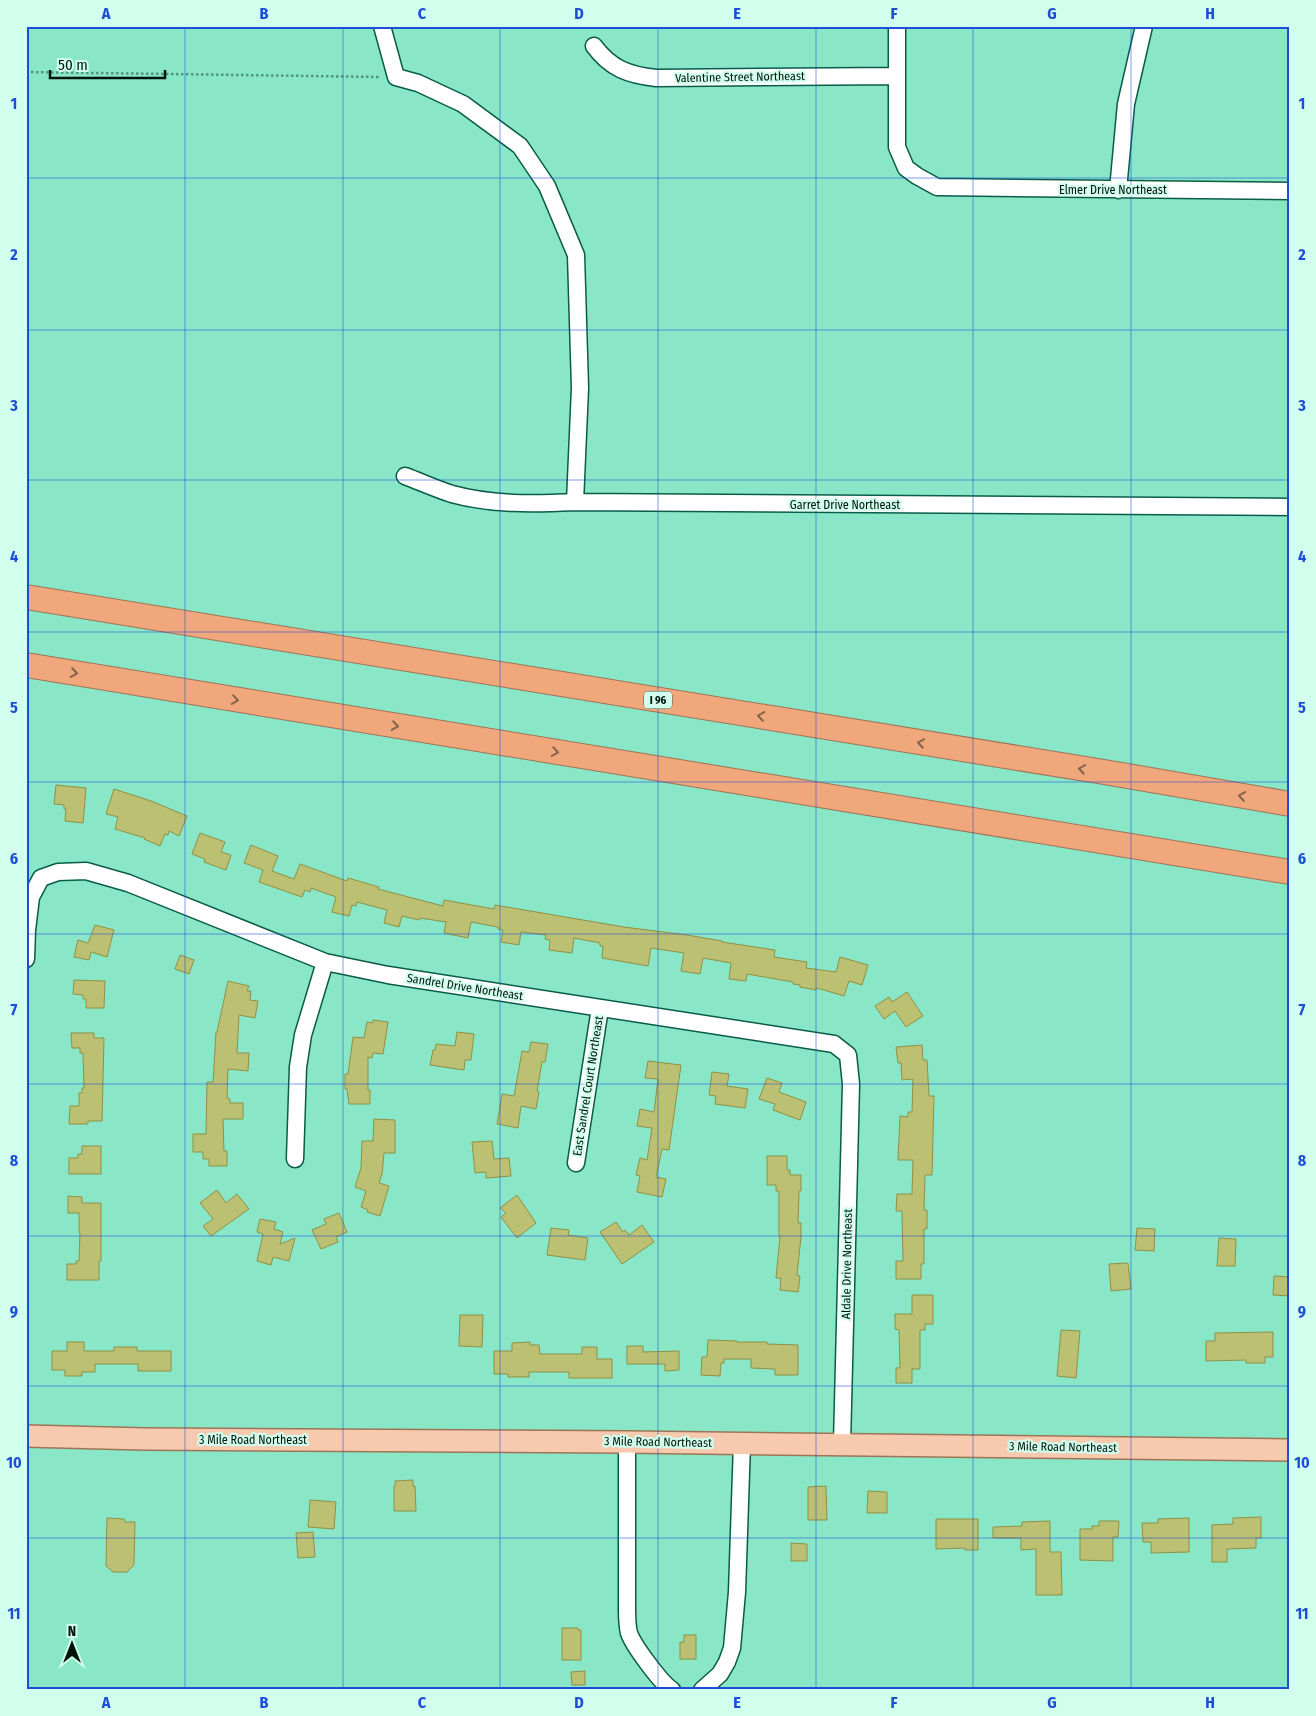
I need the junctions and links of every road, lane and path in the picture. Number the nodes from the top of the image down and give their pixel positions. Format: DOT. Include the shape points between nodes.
graph roads {
  1 [pos="382,26"];
  2 [pos="897,26"];
  3 [pos="1144,26"];
  4 [pos="594,46"];
  5 [pos="26,72"];
  6 [pos="897,76"];
  7 [pos="396,77"];
  8 [pos="1118,190"];
  9 [pos="1290,191"];
  10 [pos="405,476"];
  11 [pos="575,502"];
  12 [pos="1290,507"];
  13 [pos="26,597"];
  14 [pos="26,665"];
  15 [pos="1290,804"];
  16 [pos="1290,872"];
  17 [pos="26,959"];
  18 [pos="325,962"];
  19 [pos="600,1008"];
  20 [pos="852,1084"];
  21 [pos="295,1159"];
  22 [pos="576,1163"];
  23 [pos="26,1436"];
  24 [pos="627,1442"];
  25 [pos="742,1443"];
  26 [pos="842,1444"];
  27 [pos="1290,1450"];
  28 [pos="672,1690"];
  29 [pos="702,1690"];
  1 -- 7 [label="street"];
  2 -- 6 [label="street"];
  3 -- 8 [label="street" via="1126,104"];
  4 -- 6 [label="street, Valentine Street Northeast" via="612,66 656,78"];
  5 -- 7 [label="path"];
  6 -- 8 [label="street, Elmer Drive Northeast" via="897,146 902,160 906,168 937,187"];
  7 -- 11 [label="street" via="418,83 463,104 520,146 547,186 576,255 580,388"];
  8 -- 9 [label="street, Elmer Drive Northeast"];
  10 -- 11 [label="street, Garret Drive Northeast" via="452,494 476,499 532,504"];
  11 -- 12 [label="street, Garret Drive Northeast"];
  15 -- 13 [label="highway, I 96, one-way"];
  14 -- 16 [label="highway, one-way"];
  17 -- 18 [label="street, Sandrel Drive Northeast" via="31,897 42,878 58,872 86,871 128,883"];
  18 -- 19 [label="street, Sandrel Drive Northeast"];
  18 -- 21 [label="street" via="303,1035 298,1067"];
  19 -- 20 [label="street, Sandrel Drive Northeast" via="834,1044 848,1055"];
  19 -- 22 [label="street, East Sandrel Court Northeast"];
  20 -- 26 [label="street, Aldale Drive Northeast"];
  23 -- 24 [label="main road, 3 Mile Road Northeast"];
  24 -- 25 [label="main road, 3 Mile Road Northeast"];
  24 -- 28 [label="street" via="629,1633 656,1675"];
  25 -- 26 [label="main road, 3 Mile Road Northeast"];
  25 -- 29 [label="street" via="732,1648 720,1674"];
  26 -- 27 [label="main road, 3 Mile Road Northeast"];
}
